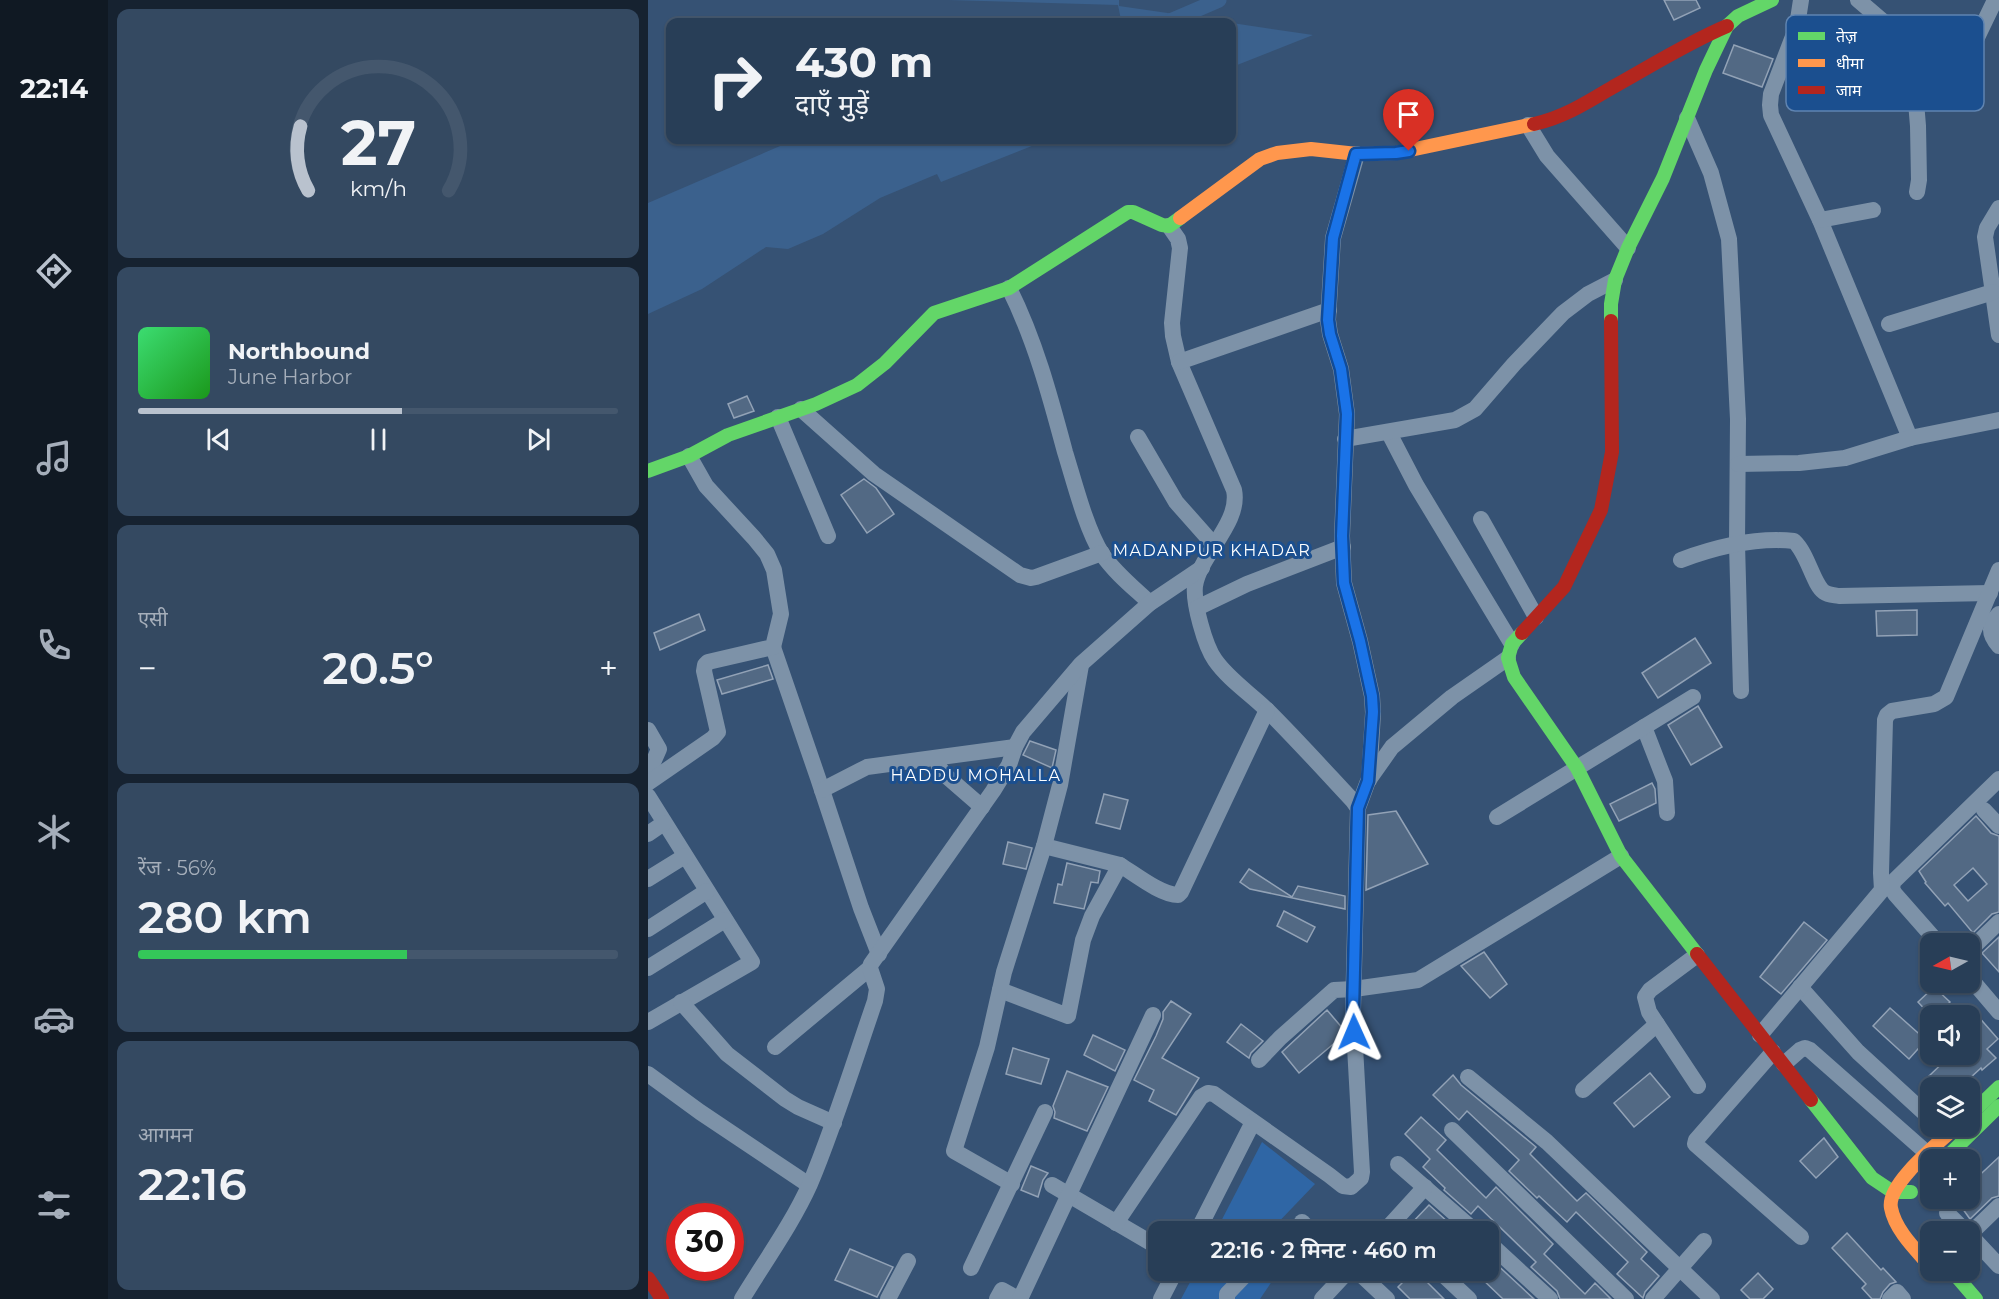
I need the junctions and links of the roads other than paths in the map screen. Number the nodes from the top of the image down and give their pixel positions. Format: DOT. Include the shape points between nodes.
graph roads {
  1 [pos="1772,0"];
  2 [pos="1801,0"];
  3 [pos="1858,0"];
  4 [pos="1995,0"];
  5 [pos="1799,15"];
  6 [pos="1876,15"];
  7 [pos="1984,23"];
  8 [pos="1727,26"];
  9 [pos="1786,55"];
  10 [pos="1917,111"];
  11 [pos="1687,118"];
  12 [pos="1528,125"];
  13 [pos="1356,154"];
  14 [pos="1917,192"];
  15 [pos="1999,208"];
  16 [pos="1873,210"];
  17 [pos="1821,220"];
  18 [pos="1169,226"];
  19 [pos="1628,248"];
  20 [pos="1616,280"];
  21 [pos="1009,288"];
  22 [pos="1993,292"];
  23 [pos="1329,310"];
  24 [pos="1889,324"];
  25 [pos="1999,335"];
  26 [pos="1179,362"];
  27 [pos="801,409"];
  28 [pos="778,417"];
  29 [pos="1999,420"];
  30 [pos="1389,433"];
  31 [pos="1138,437"];
  32 [pos="1910,438"];
  33 [pos="1345,439"];
  34 [pos="690,456"];
  35 [pos="1738,464"];
  36 [pos="648,471"];
  37 [pos="1481,519"];
  38 [pos="828,536"];
  39 [pos="1737,544"];
  40 [pos="1215,546"];
  41 [pos="1343,547"];
  42 [pos="1102,553"];
  43 [pos="1681,560"];
  44 [pos="1202,568"];
  45 [pos="1999,570"];
  46 [pos="1990,592"];
  47 [pos="1150,603"];
  48 [pos="1197,608"];
  49 [pos="1999,614"];
  50 [pos="1536,617"];
  51 [pos="1999,646"];
  52 [pos="773,647"];
  53 [pos="1510,651"];
  54 [pos="1081,664"];
  55 [pos="1741,691"];
  56 [pos="1693,697"];
  57 [pos="1267,710"];
  58 [pos="1644,727"];
  59 [pos="648,730"];
  60 [pos="1015,747"];
  61 [pos="938,758"];
  62 [pos="1577,768"];
  63 [pos="648,774"];
  64 [pos="1999,779"];
  65 [pos="1368,781"];
  66 [pos="648,783"];
  67 [pos="822,790"];
  68 [pos="648,796"];
  69 [pos="982,807"];
  70 [pos="1358,808"];
  71 [pos="1984,810"];
  72 [pos="1666,813"];
  73 [pos="1497,817"];
  74 [pos="664,823"];
  75 [pos="1999,826"];
  76 [pos="648,834"];
  77 [pos="1044,846"];
  78 [pos="685,856"];
  79 [pos="1621,856"];
  80 [pos="1120,865"];
  81 [pos="648,879"];
  82 [pos="707,891"];
  83 [pos="725,920"];
  84 [pos="1999,922"];
  85 [pos="648,929"];
  86 [pos="1929,933"];
  87 [pos="1980,940"];
  88 [pos="879,954"];
  89 [pos="1697,954"];
  90 [pos="648,968"];
  91 [pos="870,969"];
  92 [pos="1800,987"];
  93 [pos="1000,990"];
  94 [pos="1354,990"];
  95 [pos="1980,990"];
  96 [pos="681,1002"];
  97 [pos="1999,1012"];
  98 [pos="1153,1015"];
  99 [pos="648,1022"];
  100 [pos="1657,1024"];
  101 [pos="1760,1035"];
  102 [pos="774,1047"];
  103 [pos="1778,1058"];
  104 [pos="1259,1060"];
  105 [pos="648,1074"];
  106 [pos="1468,1077"];
  107 [pos="1698,1086"];
  108 [pos="1998,1089"];
  109 [pos="1583,1090"];
  110 [pos="1980,1106"];
  111 [pos="1999,1106"];
  112 [pos="1920,1109"];
  113 [pos="1045,1112"];
  114 [pos="1253,1122"];
  115 [pos="834,1123"];
  116 [pos="1452,1130"];
  117 [pos="1927,1149"];
  118 [pos="1946,1149"];
  119 [pos="1398,1164"];
  120 [pos="1920,1170"];
  121 [pos="1012,1184"];
  122 [pos="809,1185"];
  123 [pos="1052,1185"];
  124 [pos="1425,1187"];
  125 [pos="1893,1192"];
  126 [pos="1070,1195"];
  127 [pos="1999,1206"];
  128 [pos="1907,1208"];
  129 [pos="1947,1213"];
  130 [pos="1203,1221"];
  131 [pos="1397,1221"];
  132 [pos="1464,1221"];
  133 [pos="1955,1221"];
  134 [pos="1116,1222"];
  135 [pos="1980,1225"];
  136 [pos="1914,1226"];
  137 [pos="1920,1234"];
  138 [pos="1801,1237"];
  139 [pos="1704,1240"];
  140 [pos="1148,1241"];
  141 [pos="1980,1246"];
  142 [pos="1499,1252"];
  143 [pos="1920,1254"];
  144 [pos="908,1261"];
  145 [pos="1999,1266"];
  146 [pos="971,1268"];
  147 [pos="1680,1269"];
  148 [pos="648,1278"];
  149 [pos="1170,1281"];
  150 [pos="1239,1281"];
  151 [pos="1339,1281"];
  152 [pos="1368,1281"];
  153 [pos="1450,1281"];
  154 [pos="1943,1281"];
  155 [pos="1960,1281"];
  156 [pos="662,1299"];
  157 [pos="742,1299"];
  158 [pos="888,1299"];
  159 [pos="997,1299"];
  160 [pos="1019,1299"];
  161 [pos="1161,1299"];
  162 [pos="1227,1299"];
  163 [pos="1322,1299"];
  164 [pos="1387,1299"];
  165 [pos="1469,1299"];
  166 [pos="1550,1299"];
  167 [pos="1626,1299"];
  168 [pos="1653,1299"];
  169 [pos="1712,1299"];
  170 [pos="1890,1299"];
  171 [pos="1903,1299"];
  172 [pos="1959,1299"];
  173 [pos="1976,1299"];
  1 -- 8 [label="street" via="1738,16"];
  2 -- 5 [label="street"];
  3 -- 6 [label="street"];
  4 -- 7 [label="street"];
  8 -- 11 [label="street"];
  8 -- 12 [label="street" via="1572,111"];
  9 -- 17 [label="street" via="1771,94 1771,115"];
  10 -- 14 [label="street"];
  11 -- 19 [label="street" via="1664,178"];
  11 -- 35 [label="street" via="1711,173 1729,239"];
  12 -- 13 [label="street" via="1396,153"];
  12 -- 19 [label="street" via="1547,156"];
  13 -- 18 [label="street" via="1311,149 1260,159"];
  13 -- 23 [label="street" via="1333,238"];
  15 -- 22 [label="street" via="1986,237"];
  16 -- 17 [label="street"];
  17 -- 32 [label="street"];
  18 -- 21 [label="street" via="1128,213"];
  18 -- 26 [label="street" via="1180,248 1172,323"];
  19 -- 20 [label="street"];
  20 -- 30 [label="street" via="1563,313 1475,409 1455,420"];
  20 -- 50 [label="street" via="1611,304 1612,453 1604,502 1565,585"];
  21 -- 27 [label="street" via="934,313 867,379"];
  21 -- 42 [label="street" via="1039,363 1075,486"];
  22 -- 24 [label="street"];
  22 -- 25 [label="street"];
  23 -- 26 [label="street"];
  23 -- 33 [label="street" via="1330,334 1341,369 1347,414"];
  26 -- 40 [label="street" via="1236,498"];
  27 -- 28 [label="street"];
  27 -- 42 [label="street" via="874,474 1020,574 1036,577"];
  28 -- 34 [label="street" via="728,435"];
  28 -- 38 [label="street"];
  29 -- 32 [label="street"];
  30 -- 33 [label="street"];
  30 -- 53 [label="street"];
  31 -- 40 [label="street" via="1176,502"];
  32 -- 35 [label="street" via="1821,462"];
  33 -- 41 [label="street"];
  34 -- 36 [label="street"];
  34 -- 52 [label="street" via="706,486 754,538 774,570 781,614"];
  35 -- 39 [label="street"];
  37 -- 50 [label="street"];
  39 -- 43 [label="street"];
  39 -- 46 [label="street" via="1794,541 1805,554 1822,591 1839,596"];
  39 -- 55 [label="street"];
  40 -- 44 [label="street"];
  41 -- 48 [label="street"];
  41 -- 65 [label="street" via="1344,583 1372,696"];
  42 -- 47 [label="street"];
  44 -- 47 [label="street"];
  44 -- 48 [label="street" via="1195,585"];
  45 -- 46 [label="street"];
  46 -- 92 [label="street" via="1946,697 1934,704 1887,715 1882,890"];
  47 -- 54 [label="street"];
  48 -- 57 [label="street" via="1214,658"];
  49 -- 51 [label="street" via="1993,620 1990,634"];
  50 -- 53 [label="street"];
  52 -- 66 [label="street" via="706,663 704,671 718,732"];
  52 -- 67 [label="street"];
  53 -- 62 [label="street" via="1514,677"];
  53 -- 65 [label="street" via="1407,733"];
  54 -- 60 [label="street" via="1023,732"];
  54 -- 77 [label="street" via="1062,775"];
  56 -- 58 [label="street"];
  57 -- 70 [label="street"];
  57 -- 80 [label="street" via="1181,892 1173,895"];
  58 -- 62 [label="street"];
  58 -- 72 [label="street" via="1665,781"];
  59 -- 63 [label="street" via="659,749"];
  60 -- 61 [label="street"];
  60 -- 69 [label="street" via="1009,765"];
  61 -- 67 [label="street" via="867,767"];
  61 -- 69 [label="street" via="944,774"];
  62 -- 73 [label="street"];
  62 -- 79 [label="street"];
  64 -- 86 [label="street" via="1893,882 1895,894"];
  65 -- 70 [label="street"];
  67 -- 88 [label="street"];
  68 -- 74 [label="street"];
  69 -- 88 [label="street"];
  70 -- 94 [label="street"];
  71 -- 75 [label="street"];
  74 -- 76 [label="street"];
  74 -- 78 [label="street"];
  77 -- 80 [label="street"];
  77 -- 93 [label="street"];
  78 -- 81 [label="street"];
  78 -- 82 [label="street"];
  79 -- 89 [label="street"];
  79 -- 94 [label="street" via="1418,980"];
  80 -- 93 [label="street" via="1083,940 1068,1016"];
  82 -- 83 [label="street"];
  82 -- 85 [label="street"];
  83 -- 90 [label="street"];
  83 -- 96 [label="street" via="752,962"];
  84 -- 87 [label="street"];
  88 -- 91 [label="street"];
  89 -- 100 [label="street" via="1645,997"];
  89 -- 101 [label="street"];
  91 -- 102 [label="street"];
  91 -- 115 [label="street" via="877,989 875,1001"];
  92 -- 101 [label="street"];
  92 -- 112 [label="street" via="1858,1052"];
  93 -- 121 [label="street" via="987,1047 954,1151"];
  94 -- 104 [label="street" via="1334,990"];
  94 -- 114 [label="street" via="1361,1178 1351,1187 1343,1186"];
  95 -- 97 [label="street"];
  96 -- 99 [label="street"];
  96 -- 115 [label="street" via="727,1054 785,1099"];
  98 -- 126 [label="street"];
  100 -- 107 [label="street"];
  100 -- 109 [label="street"];
  101 -- 103 [label="street"];
  103 -- 117 [label="street" via="1805,1048 1810,1050"];
  103 -- 125 [label="street" via="1872,1178"];
  103 -- 138 [label="street" via="1714,1119 1695,1144"];
  105 -- 122 [label="street"];
  106 -- 147 [label="street" via="1547,1142"];
  108 -- 110 [label="street"];
  111 -- 118 [label="street"];
  113 -- 121 [label="street"];
  114 -- 130 [label="street"];
  114 -- 134 [label="street" via="1214,1094 1201,1097"];
  115 -- 122 [label="street"];
  116 -- 167 [label="street"];
  119 -- 124 [label="street"];
  120 -- 125 [label="street"];
  121 -- 146 [label="street"];
  122 -- 157 [label="street"];
  123 -- 126 [label="street"];
  124 -- 131 [label="street"];
  124 -- 132 [label="street"];
  125 -- 128 [label="street" via="1914,1188"];
  125 -- 143 [label="street" via="1892,1213"];
  126 -- 134 [label="street"];
  126 -- 160 [label="street"];
  127 -- 135 [label="street"];
  129 -- 133 [label="street"];
  134 -- 140 [label="street"];
  136 -- 137 [label="street"];
  139 -- 147 [label="street"];
  141 -- 145 [label="street"];
  142 -- 166 [label="street"];
  144 -- 158 [label="street"];
  147 -- 168 [label="street"];
  147 -- 169 [label="street"];
  148 -- 156 [label="street"];
  149 -- 161 [label="street"];
  150 -- 162 [label="street"];
  151 -- 163 [label="street"];
  152 -- 164 [label="street"];
  153 -- 165 [label="street"];
  154 -- 172 [label="street"];
  155 -- 173 [label="street"];
  159 -- 160 [label="street" via="1002,1290"];
  170 -- 171 [label="street" via="1897,1292"];
}
